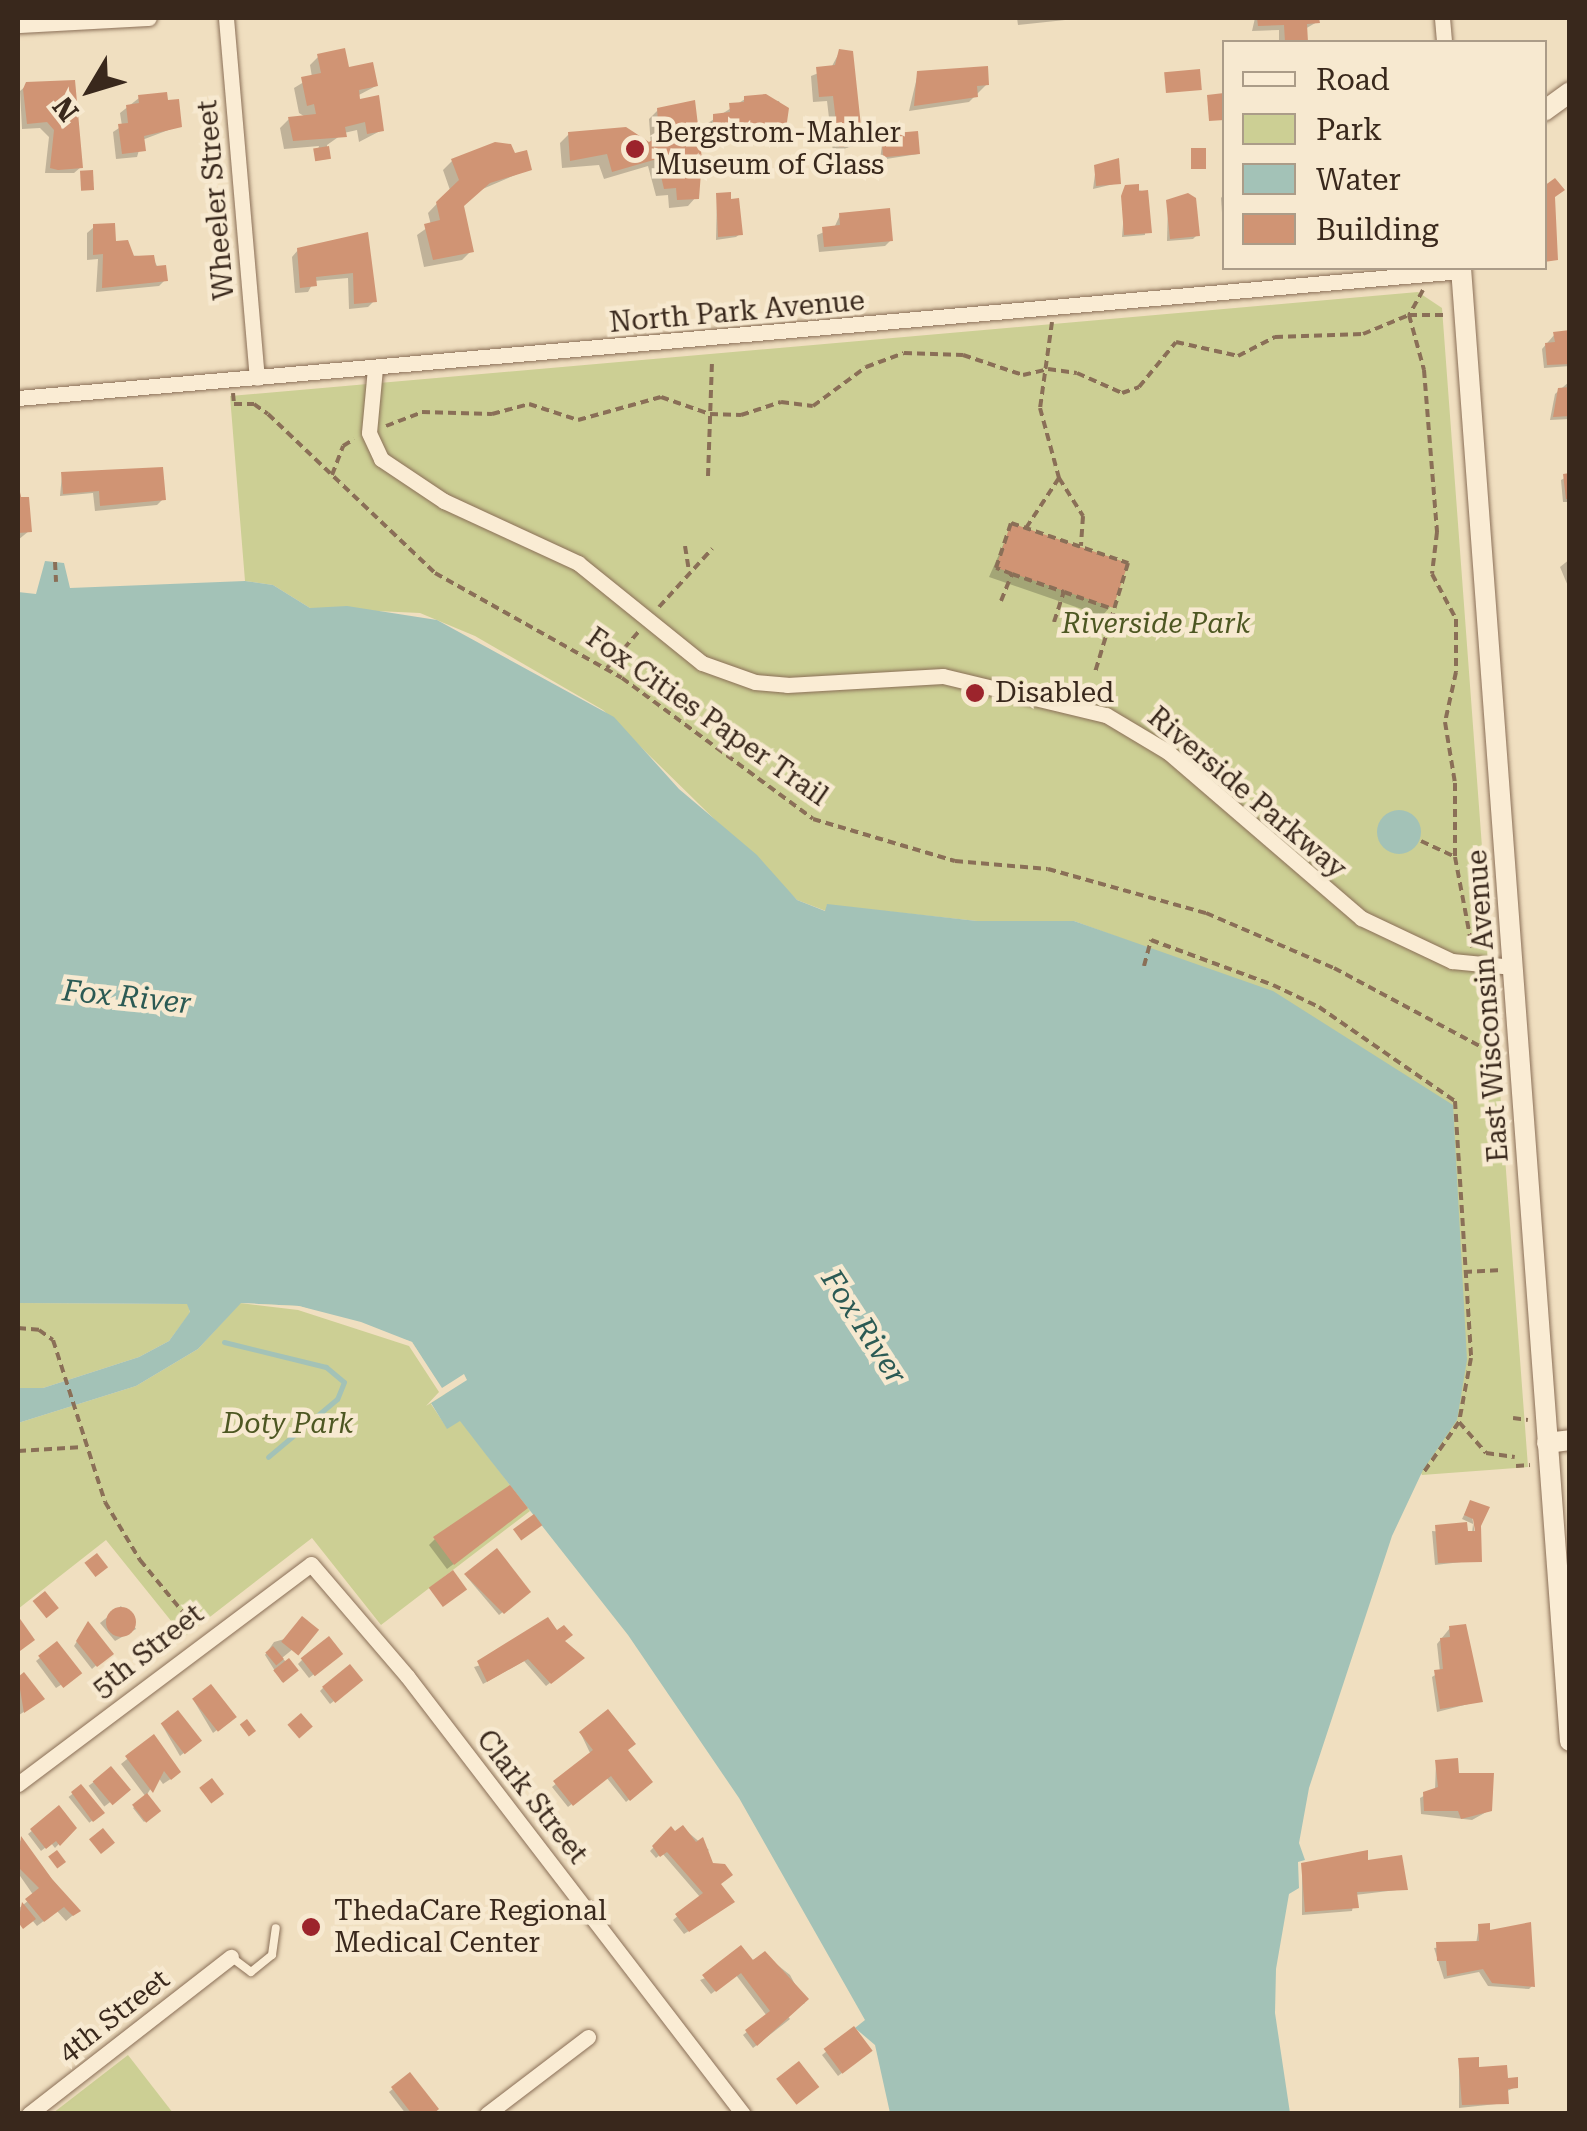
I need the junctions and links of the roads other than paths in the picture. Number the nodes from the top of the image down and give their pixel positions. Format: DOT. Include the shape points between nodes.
graph roads {
  1 [pos="148,18"];
  2 [pos="226,18"];
  3 [pos="18,25"];
  4 [pos="1570,92"];
  5 [pos="1547,110"];
  6 [pos="1454,270"];
  7 [pos="1461,270"];
  8 [pos="374,368"];
  9 [pos="257,378"];
  10 [pos="18,398"];
  11 [pos="1513,967"];
  12 [pos="1570,1440"];
  13 [pos="1547,1442"];
  14 [pos="311,1564"];
  15 [pos="1570,1740"];
  16 [pos="18,1784"];
  17 [pos="276,1928"];
  18 [pos="231,1957"];
  19 [pos="588,2037"];
  20 [pos="28,2114"];
  21 [pos="487,2114"];
  22 [pos="743,2114"];
  1 -- 3 [label="street"];
  2 -- 9 [label="street, Wheeler Street"];
  4 -- 5 [label="main road"];
  6 -- 8 [label="street, North Park Avenue"];
  7 -- 11 [label="main road, East Wisconsin Avenue"];
  8 -- 9 [label="street, North Park Avenue"];
  8 -- 11 [label="street, Riverside Parkway" via="370,433 382,459 444,501 578,562 702,663 755,682 788,685 895,675 960,678 1106,715 1168,752 1361,918 1452,960"];
  9 -- 10 [label="street, North Park Avenue"];
  11 -- 13 [label="main road, East Wisconsin Avenue"];
  12 -- 13 [label="main road"];
  13 -- 15 [label="main road, East Wisconsin Avenue"];
  14 -- 16 [label="street, 5th Street"];
  14 -- 22 [label="street, Clark Street" via="406,1676"];
  17 -- 18 [label="lane" via="272,1955 251,1972"];
  18 -- 20 [label="street, 4th Street"];
  19 -- 21 [label="street"];
}
